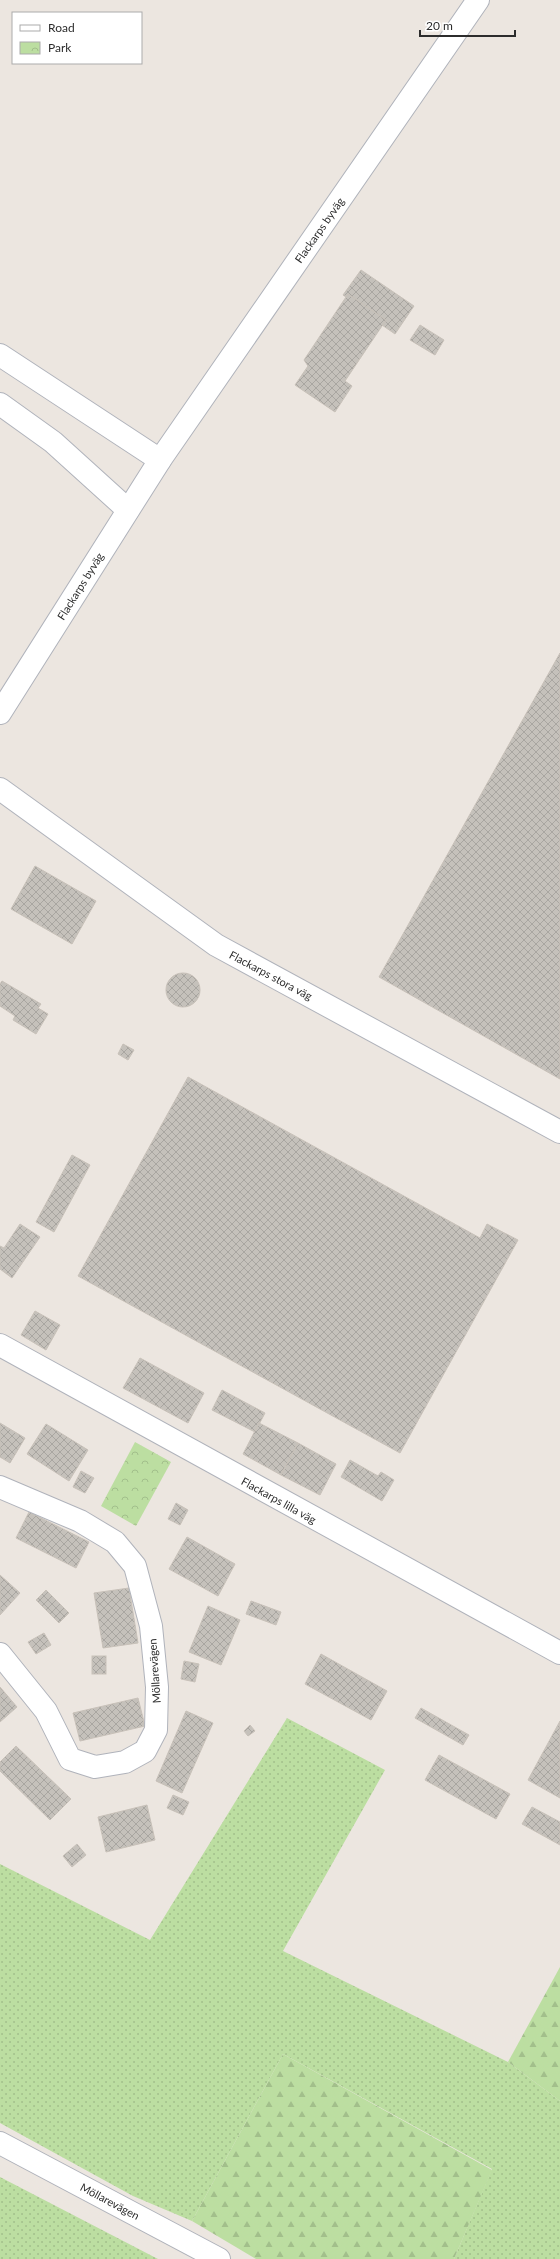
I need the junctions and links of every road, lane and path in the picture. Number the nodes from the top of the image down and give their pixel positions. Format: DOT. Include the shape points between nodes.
graph roads {
  1 [pos="478,0"];
  2 [pos="0,355"];
  3 [pos="0,404"];
  4 [pos="160,460"];
  5 [pos="128,510"];
  6 [pos="0,713"];
  7 [pos="0,789"];
  8 [pos="560,1132"];
  9 [pos="0,1345"];
  10 [pos="0,1487"];
  11 [pos="0,1654"];
  12 [pos="560,1654"];
  13 [pos="0,2143"];
  14 [pos="219,2259"];
  1 -- 4 [label="street, Flackarps byväg"];
  2 -- 4 [label="street"];
  3 -- 5 [label="street" via="53,442"];
  4 -- 5 [label="street, Flackarps byväg"];
  5 -- 6 [label="street, Flackarps byväg"];
  7 -- 8 [label="street, Flackarps stora väg" via="216,945"];
  9 -- 12 [label="street, Flackarps lilla väg"];
  10 -- 11 [label="street, Möllarevägen" via="80,1521 115,1542 136,1566 151,1626 158,1688 156,1730 145,1751 125,1762 95,1767 70,1759 46,1711"];
  13 -- 14 [label="street, Möllarevägen"];
}
